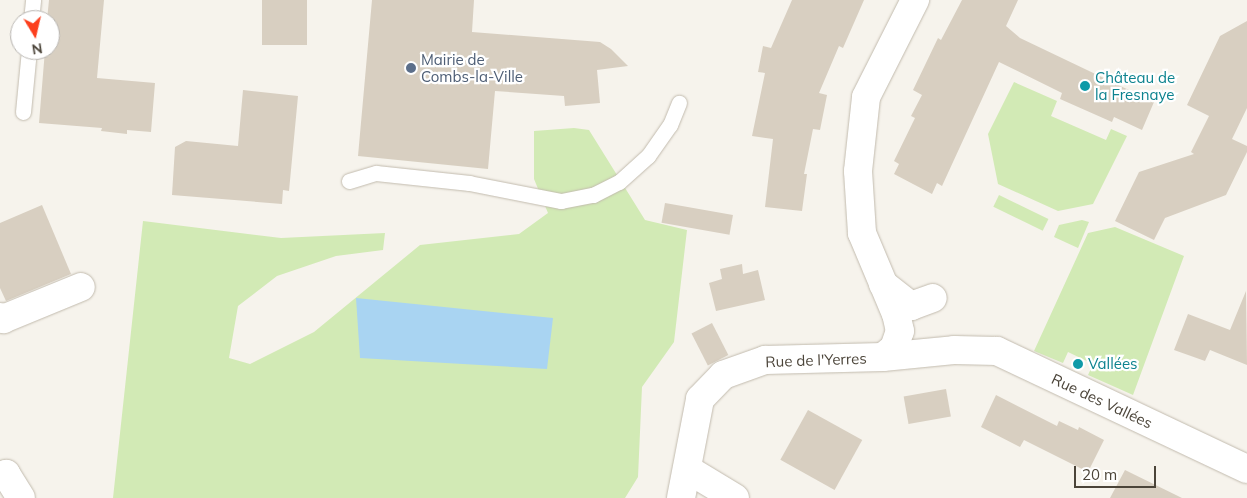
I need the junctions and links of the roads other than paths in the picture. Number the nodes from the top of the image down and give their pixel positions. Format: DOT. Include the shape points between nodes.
graph roads {
  1 [pos="915,0"];
  2 [pos="28,60"];
  3 [pos="679,103"];
  4 [pos="22,112"];
  5 [pos="349,181"];
  6 [pos="882,283"];
  7 [pos="81,287"];
  8 [pos="933,298"];
  9 [pos="0,317"];
  10 [pos="954,350"];
  11 [pos="883,357"];
  12 [pos="687,469"];
  13 [pos="1247,469"];
  14 [pos="0,476"];
  15 [pos="21,498"];
  16 [pos="681,498"];
  17 [pos="735,498"];
  1 -- 6 [label="street" via="866,97 858,171 862,234"];
  2 -- 4 [label="lane"];
  3 -- 5 [label="lane" via="670,125 648,156 619,182 593,195 561,200 469,183 376,172"];
  6 -- 8 [label="street" via="911,306"];
  6 -- 11 [label="street" via="900,331 894,348"];
  7 -- 9 [label="street" via="3,319"];
  10 -- 11 [label="street, Rue de l'Yerres"];
  10 -- 13 [label="street, Rue des Vallées" via="997,351"];
  11 -- 12 [label="street, Rue de l'Yerres" via="765,360 723,375 700,399"];
  12 -- 16 [label="street, Rue de l'Yerres"];
  12 -- 17 [label="street"];
  14 -- 15 [label="street" via="6,474"];
}
